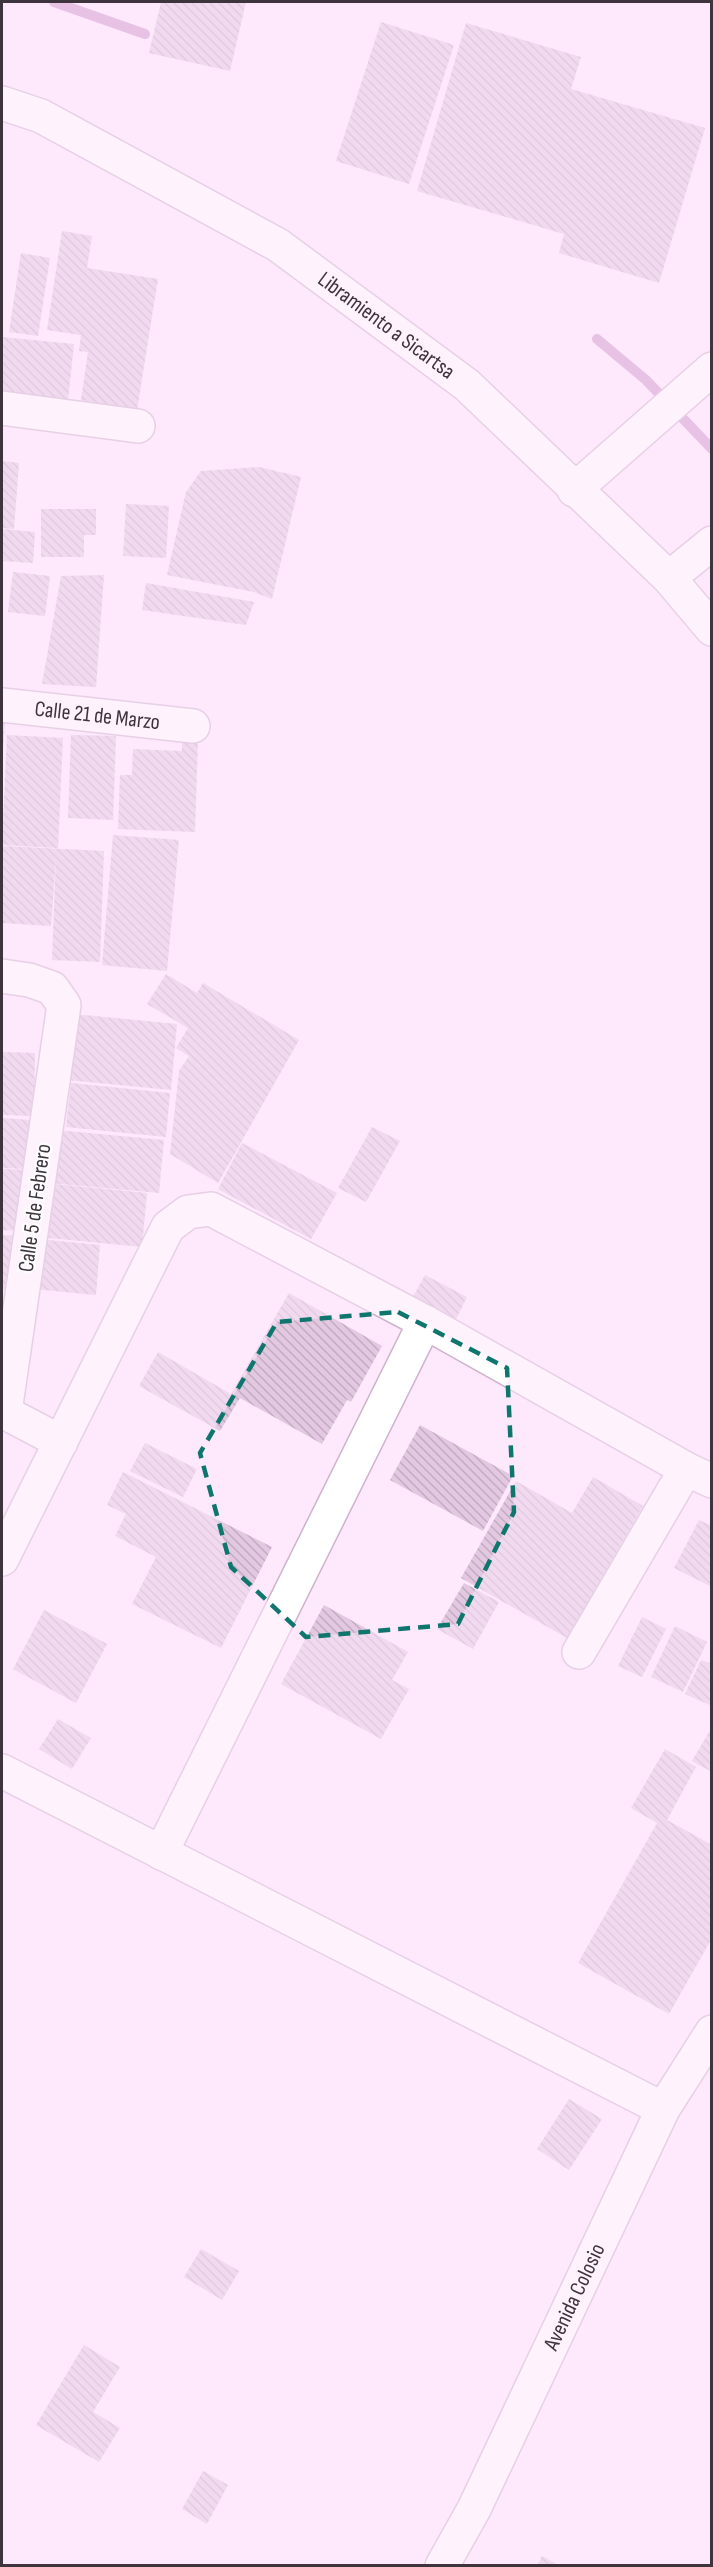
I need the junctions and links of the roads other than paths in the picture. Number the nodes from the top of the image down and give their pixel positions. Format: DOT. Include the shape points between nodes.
graph roads {
  1 [pos="2,104"];
  2 [pos="707,374"];
  3 [pos="2,408"];
  4 [pos="138,426"];
  5 [pos="574,490"];
  6 [pos="711,543"];
  7 [pos="669,578"];
  8 [pos="711,629"];
  9 [pos="2,705"];
  10 [pos="193,726"];
  11 [pos="2,976"];
  12 [pos="425,1322"];
  13 [pos="3,1412"];
  14 [pos="62,1442"];
  15 [pos="699,1475"];
  16 [pos="2,1559"];
  17 [pos="579,1652"];
  18 [pos="2,1771"];
  19 [pos="161,1853"];
  20 [pos="711,2032"];
  21 [pos="663,2109"];
  22 [pos="442,2565"];
  1 -- 5 [label="street, Libramiento a Sicartsa" via="41,116 278,245 467,385"];
  2 -- 5 [label="street"];
  3 -- 4 [label="street"];
  5 -- 7 [label="street, Libramiento a Sicartsa"];
  6 -- 7 [label="street"];
  7 -- 8 [label="street, Libramiento a Sicartsa"];
  9 -- 10 [label="street, Calle 21 de Marzo"];
  11 -- 13 [label="street, Calle 5 de Febrero" via="52,988 64,1005"];
  12 -- 14 [label="street" via="211,1209 188,1212 168,1227"];
  12 -- 15 [label="street"];
  12 -- 19 [label="street"];
  13 -- 14 [label="street"];
  14 -- 16 [label="street"];
  15 -- 17 [label="street"];
  18 -- 19 [label="street"];
  19 -- 21 [label="street"];
  20 -- 21 [label="street, Avenida Colosio"];
  21 -- 22 [label="street, Avenida Colosio" via="474,2509"];
}
